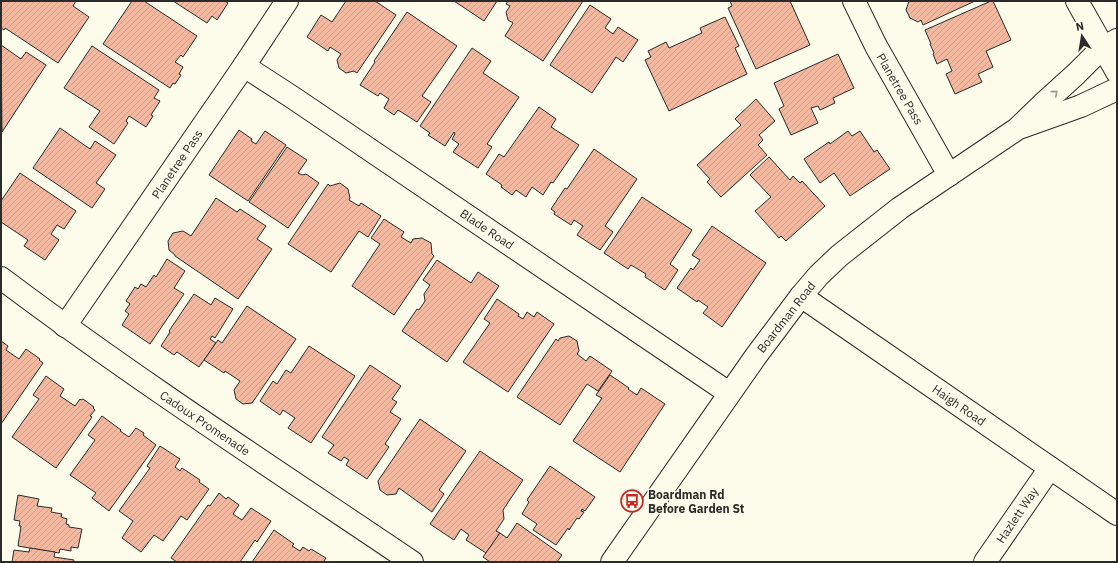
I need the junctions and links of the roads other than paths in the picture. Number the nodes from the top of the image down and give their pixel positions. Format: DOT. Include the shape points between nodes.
graph roads {
  1 [pos="287,1"];
  2 [pos="854,1"];
  3 [pos="1077,1"];
  4 [pos="1110,44"];
  5 [pos="244,66"];
  6 [pos="1117,72"];
  7 [pos="1117,89"];
  8 [pos="1017,129"];
  9 [pos="949,175"];
  10 [pos="1,278"];
  11 [pos="801,296"];
  12 [pos="65,326"];
  13 [pos="729,393"];
  14 [pos="1050,468"];
  15 [pos="1117,514"];
  16 [pos="412,562"];
  17 [pos="612,562"];
  18 [pos="985,562"];
  1 -- 5 [label="street, Planetree Pass"];
  2 -- 9 [label="street, Planetree Pass" via="876,46"];
  3 -- 4 [label="street"];
  4 -- 6 [label="street"];
  8 -- 4 [label="street, Boardman Road, one-way"];
  5 -- 12 [label="street, Planetree Pass"];
  5 -- 13 [label="street, Blade Road"];
  7 -- 8 [label="street, Boardman Road" via="1081,106"];
  8 -- 9 [label="street, Boardman Road"];
  9 -- 11 [label="street, Boardman Road" via="900,208 844,252"];
  10 -- 12 [label="street, Cadoux Promenade"];
  11 -- 13 [label="street, Boardman Road"];
  11 -- 14 [label="street, Haigh Road"];
  12 -- 16 [label="street, Cadoux Promenade"];
  13 -- 17 [label="street, Boardman Road"];
  14 -- 15 [label="street, Haigh Road"];
  14 -- 18 [label="street, Hazlett Way"];
}
